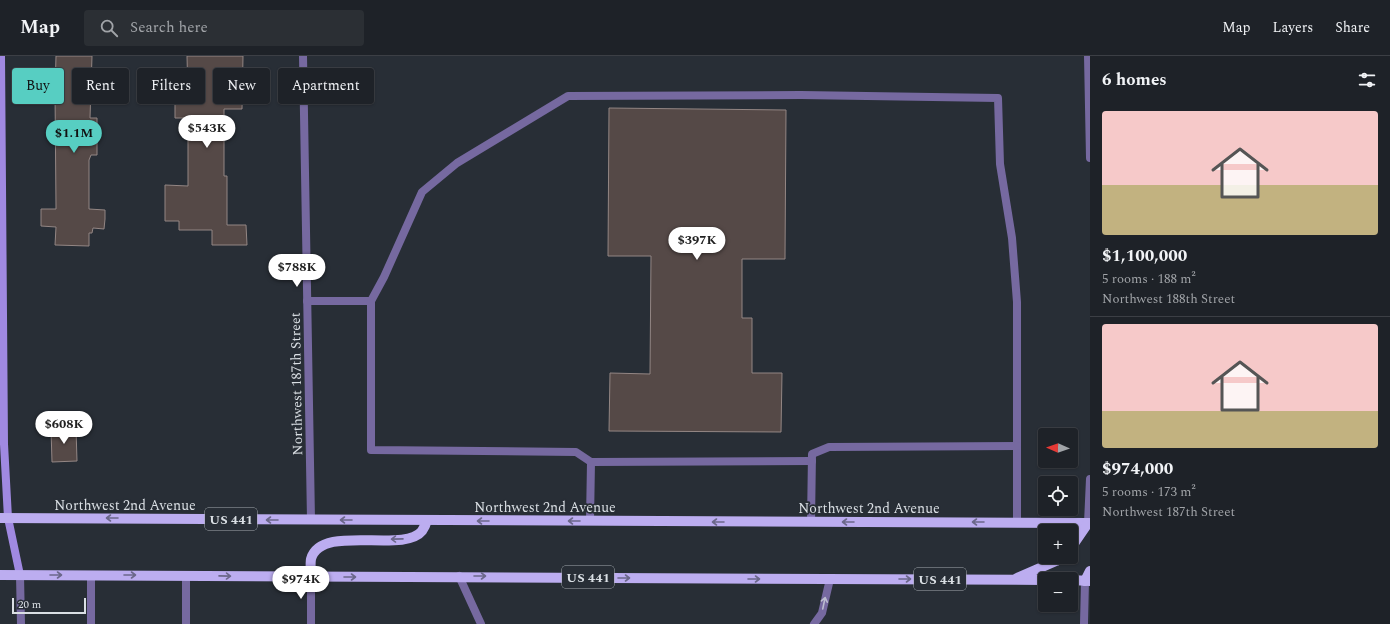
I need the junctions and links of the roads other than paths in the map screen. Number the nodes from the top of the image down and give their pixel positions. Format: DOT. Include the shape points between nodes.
graph roads {
  1 [pos="1,56"];
  2 [pos="303,56"];
  3 [pos="1088,56"];
  4 [pos="1090,158"];
  5 [pos="308,301"];
  6 [pos="371,301"];
  7 [pos="1,320"];
  8 [pos="2,444"];
  9 [pos="1017,446"];
  10 [pos="591,462"];
  11 [pos="812,462"];
  12 [pos="1090,479"];
  13 [pos="4,518"];
  14 [pos="311,520"];
  15 [pos="427,520"];
  16 [pos="590,521"];
  17 [pos="811,522"];
  18 [pos="1017,522"];
  19 [pos="1089,523"];
  20 [pos="1078,538"];
  21 [pos="1049,564"];
  22 [pos="1090,571"];
  23 [pos="0,575"];
  24 [pos="20,575"];
  25 [pos="91,575"];
  26 [pos="186,575"];
  27 [pos="459,576"];
  28 [pos="311,577"];
  29 [pos="830,579"];
  30 [pos="1014,580"];
  31 [pos="1038,580"];
  32 [pos="1078,580"];
  33 [pos="1088,581"];
  34 [pos="21,624"];
  35 [pos="92,624"];
  36 [pos="186,624"];
  37 [pos="311,624"];
  38 [pos="481,624"];
  39 [pos="814,624"];
  40 [pos="1084,624"];
  1 -- 7 [label="street"];
  2 -- 5 [label="street, Northwest 187th Street"];
  3 -- 4 [label="street"];
  5 -- 6 [label="street"];
  5 -- 14 [label="street, Northwest 187th Street"];
  6 -- 9 [label="street" via="422,192 457,163 568,96 801,94 998,98 1000,164 1012,238 1018,302"];
  6 -- 10 [label="street" via="370,450 576,452"];
  7 -- 8 [label="street"];
  8 -- 13 [label="street"];
  9 -- 11 [label="street" via="829,447 812,454"];
  9 -- 18 [label="street"];
  10 -- 11 [label="street"];
  10 -- 16 [label="street"];
  11 -- 17 [label="street"];
  12 -- 19 [label="street"];
  14 -- 13 [label="main road, Northwest 2nd Avenue / US 441, one-way"];
  13 -- 24 [label="street"];
  15 -- 14 [label="main road, Northwest 2nd Avenue / US 441, one-way"];
  16 -- 15 [label="main road, Northwest 2nd Avenue / US 441, one-way"];
  15 -- 28 [label="main road, one-way" via="422,532 407,539 333,541 318,549 311,558"];
  17 -- 16 [label="main road, Northwest 2nd Avenue / US 441, one-way"];
  18 -- 17 [label="main road, Northwest 2nd Avenue / US 441, one-way"];
  18 -- 19 [label="main road, Northwest 2nd Avenue / US 441"];
  19 -- 20 [label="main road"];
  21 -- 30 [label="main road"];
  22 -- 33 [label="main road"];
  23 -- 24 [label="main road, US 441"];
  24 -- 25 [label="main road, US 441, one-way"];
  24 -- 34 [label="street"];
  25 -- 26 [label="main road, US 441, one-way"];
  25 -- 35 [label="street"];
  26 -- 28 [label="main road, US 441, one-way"];
  26 -- 36 [label="street"];
  28 -- 27 [label="main road, US 441, one-way"];
  27 -- 29 [label="main road, US 441, one-way"];
  27 -- 38 [label="street"];
  28 -- 37 [label="street"];
  29 -- 30 [label="main road, US 441, one-way"];
  39 -- 29 [label="street, one-way" via="822,613"];
  30 -- 31 [label="main road, US 441"];
  32 -- 33 [label="main road"];
  33 -- 40 [label="street"];
}
